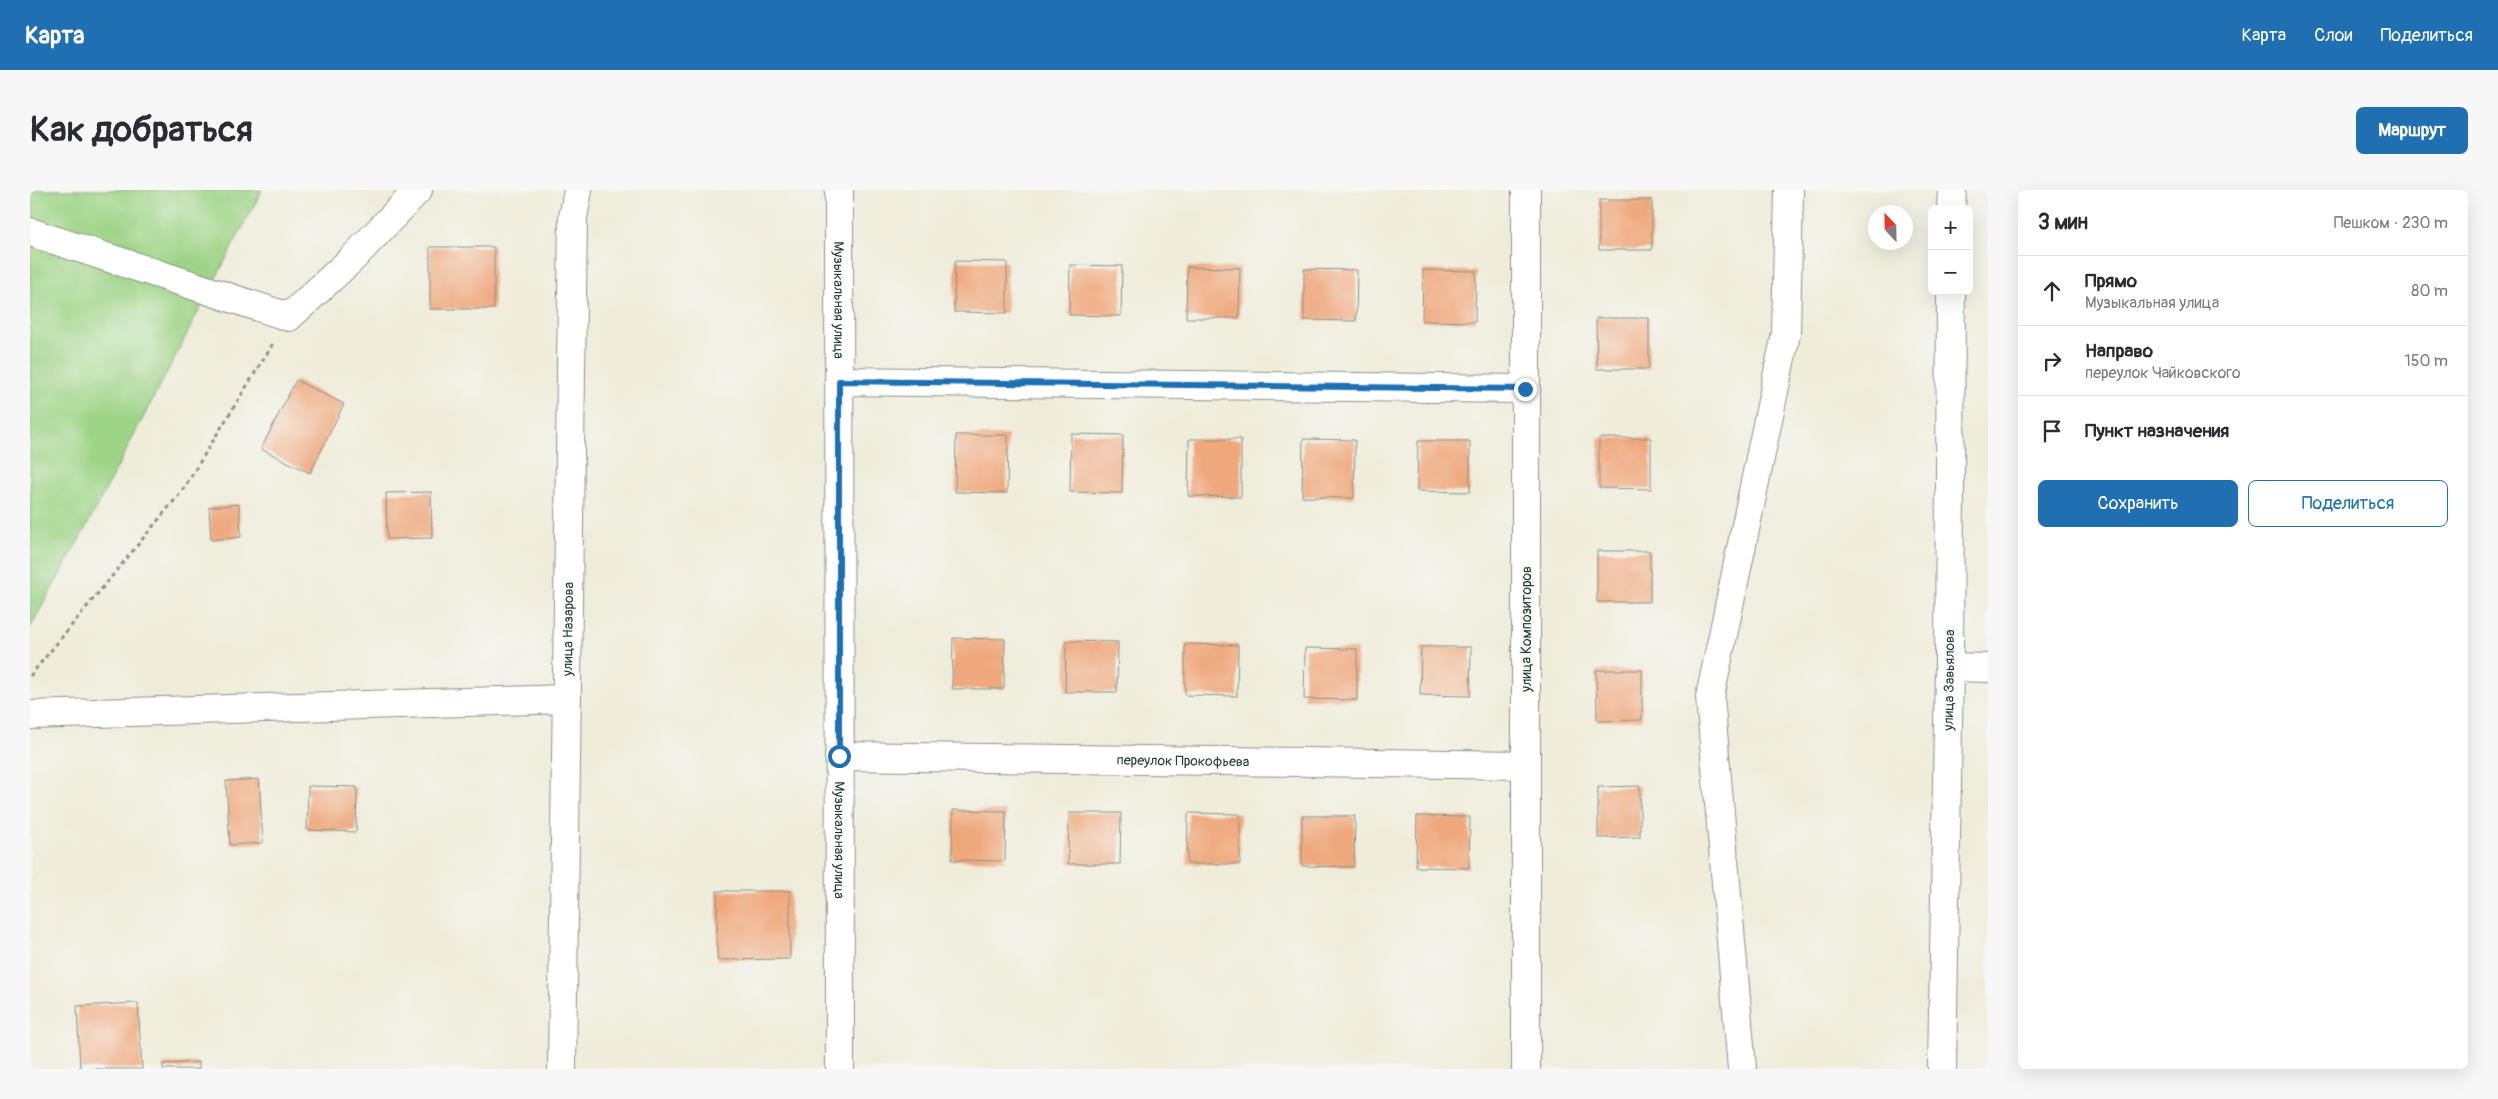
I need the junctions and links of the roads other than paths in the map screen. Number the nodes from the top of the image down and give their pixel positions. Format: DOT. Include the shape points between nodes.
graph roads {
  1 [pos="418,190"];
  2 [pos="578,190"];
  3 [pos="838,190"];
  4 [pos="1526,190"];
  5 [pos="1789,190"];
  6 [pos="1952,190"];
  7 [pos="1951,205"];
  8 [pos="30,232"];
  9 [pos="1951,295"];
  10 [pos="839,381"];
  11 [pos="1525,389"];
  12 [pos="1949,667"];
  13 [pos="1988,668"];
  14 [pos="567,698"];
  15 [pos="30,715"];
  16 [pos="839,756"];
  17 [pos="1526,765"];
  18 [pos="562,1069"];
  19 [pos="840,1069"];
  20 [pos="1526,1069"];
  21 [pos="1742,1069"];
  22 [pos="1942,1069"];
  1 -- 8 [label="street" via="351,260 289,317"];
  2 -- 14 [label="street, улица Назарова" via="573,218"];
  3 -- 10 [label="street, Музыкальная улица"];
  4 -- 11 [label="street, улица Композиторов"];
  5 -- 21 [label="street" via="1786,334 1710,697"];
  6 -- 7 [label="street"];
  9 -- 12 [label="street, улица Завьялова"];
  10 -- 11 [label="street"];
  10 -- 16 [label="street, Музыкальная улица"];
  11 -- 17 [label="street, улица Композиторов"];
  12 -- 13 [label="street"];
  12 -- 22 [label="street, улица Завьялова"];
  14 -- 15 [label="street"];
  14 -- 18 [label="street, улица Назарова"];
  16 -- 17 [label="street, переулок Прокофьева"];
  16 -- 19 [label="street, Музыкальная улица"];
  17 -- 20 [label="street, улица Композиторов"];
}
